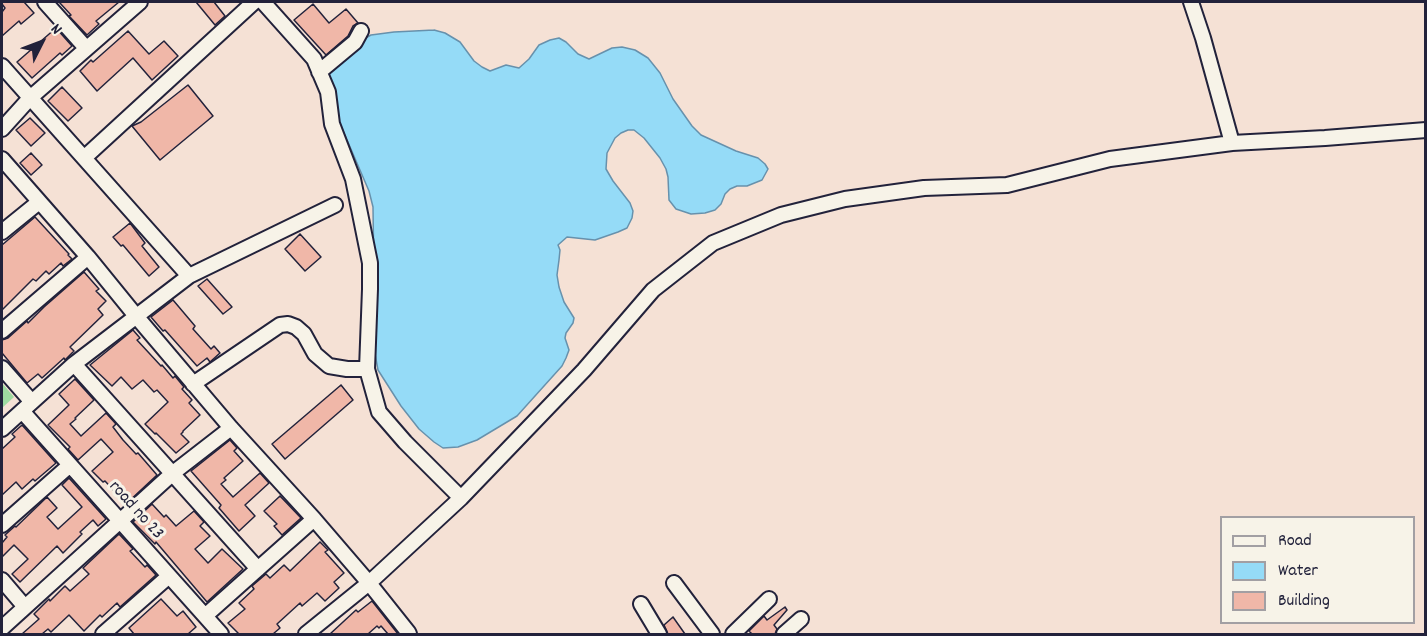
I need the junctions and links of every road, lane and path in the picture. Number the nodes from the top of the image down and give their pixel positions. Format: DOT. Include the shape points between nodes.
graph roads {
  1 [pos="45,2"];
  2 [pos="138,2"];
  3 [pos="254,2"];
  4 [pos="263,2"];
  5 [pos="1191,2"];
  6 [pos="361,31"];
  7 [pos="86,48"];
  8 [pos="2,66"];
  9 [pos="319,72"];
  10 [pos="30,98"];
  11 [pos="2,129"];
  12 [pos="1425,130"];
  13 [pos="1232,143"];
  14 [pos="84,158"];
  15 [pos="2,159"];
  16 [pos="39,202"];
  17 [pos="335,205"];
  18 [pos="2,232"];
  19 [pos="88,257"];
  20 [pos="189,276"];
  21 [pos="136,316"];
  22 [pos="2,330"];
  23 [pos="74,364"];
  24 [pos="2,368"];
  25 [pos="367,369"];
  26 [pos="194,384"];
  27 [pos="27,406"];
  28 [pos="231,428"];
  29 [pos="2,429"];
  30 [pos="70,465"];
  31 [pos="173,473"];
  32 [pos="461,498"];
  33 [pos="314,519"];
  34 [pos="120,521"];
  35 [pos="2,525"];
  36 [pos="258,569"];
  37 [pos="169,576"];
  38 [pos="2,580"];
  39 [pos="369,583"];
  40 [pos="674,583"];
  41 [pos="769,599"];
  42 [pos="641,604"];
  43 [pos="26,607"];
  44 [pos="205,616"];
  45 [pos="801,620"];
  46 [pos="2,628"];
  47 [pos="118,630"];
  48 [pos="103,634"];
  49 [pos="221,634"];
  50 [pos="306,634"];
  51 [pos="409,634"];
  52 [pos="659,634"];
  53 [pos="712,634"];
  54 [pos="733,634"];
  55 [pos="784,634"];
  1 -- 7 [label="street"];
  2 -- 7 [label="street"];
  3 -- 14 [label="street"];
  4 -- 9 [label="street" via="314,59"];
  5 -- 13 [label="street"];
  6 -- 9 [label="street" via="355,42"];
  7 -- 10 [label="street"];
  8 -- 10 [label="street"];
  9 -- 25 [label="street" via="328,93 332,124 353,179 370,263"];
  10 -- 11 [label="street"];
  10 -- 14 [label="street"];
  12 -- 13 [label="street"];
  13 -- 32 [label="street" via="1110,159 1007,185 924,188 845,199 781,215 713,243 653,290 584,370"];
  14 -- 20 [label="street"];
  15 -- 16 [label="street"];
  16 -- 18 [label="street"];
  16 -- 19 [label="street"];
  17 -- 20 [label="street"];
  19 -- 21 [label="street"];
  19 -- 22 [label="street"];
  20 -- 21 [label="street"];
  21 -- 23 [label="street"];
  21 -- 26 [label="street"];
  23 -- 27 [label="street"];
  23 -- 31 [label="street"];
  24 -- 27 [label="street, road no 23"];
  25 -- 26 [label="street" via="329,366 315,354 303,334 288,324 280,325"];
  25 -- 32 [label="street" via="379,412"];
  26 -- 28 [label="street"];
  27 -- 29 [label="street"];
  27 -- 30 [label="street, road no 23"];
  28 -- 31 [label="street"];
  28 -- 33 [label="street"];
  30 -- 34 [label="street, road no 23"];
  30 -- 35 [label="street"];
  31 -- 34 [label="street"];
  31 -- 36 [label="street"];
  32 -- 39 [label="street"];
  33 -- 36 [label="street"];
  33 -- 39 [label="street"];
  34 -- 37 [label="street, road no 23"];
  34 -- 43 [label="street"];
  36 -- 44 [label="street"];
  37 -- 44 [label="street, road no 23"];
  37 -- 47 [label="street"];
  38 -- 43 [label="street"];
  39 -- 50 [label="street"];
  39 -- 51 [label="street"];
  40 -- 53 [label="street"];
  41 -- 54 [label="street"];
  42 -- 52 [label="street"];
  43 -- 46 [label="street"];
  44 -- 49 [label="street, road no 23"];
  45 -- 55 [label="street"];
  47 -- 48 [label="street"];
}
